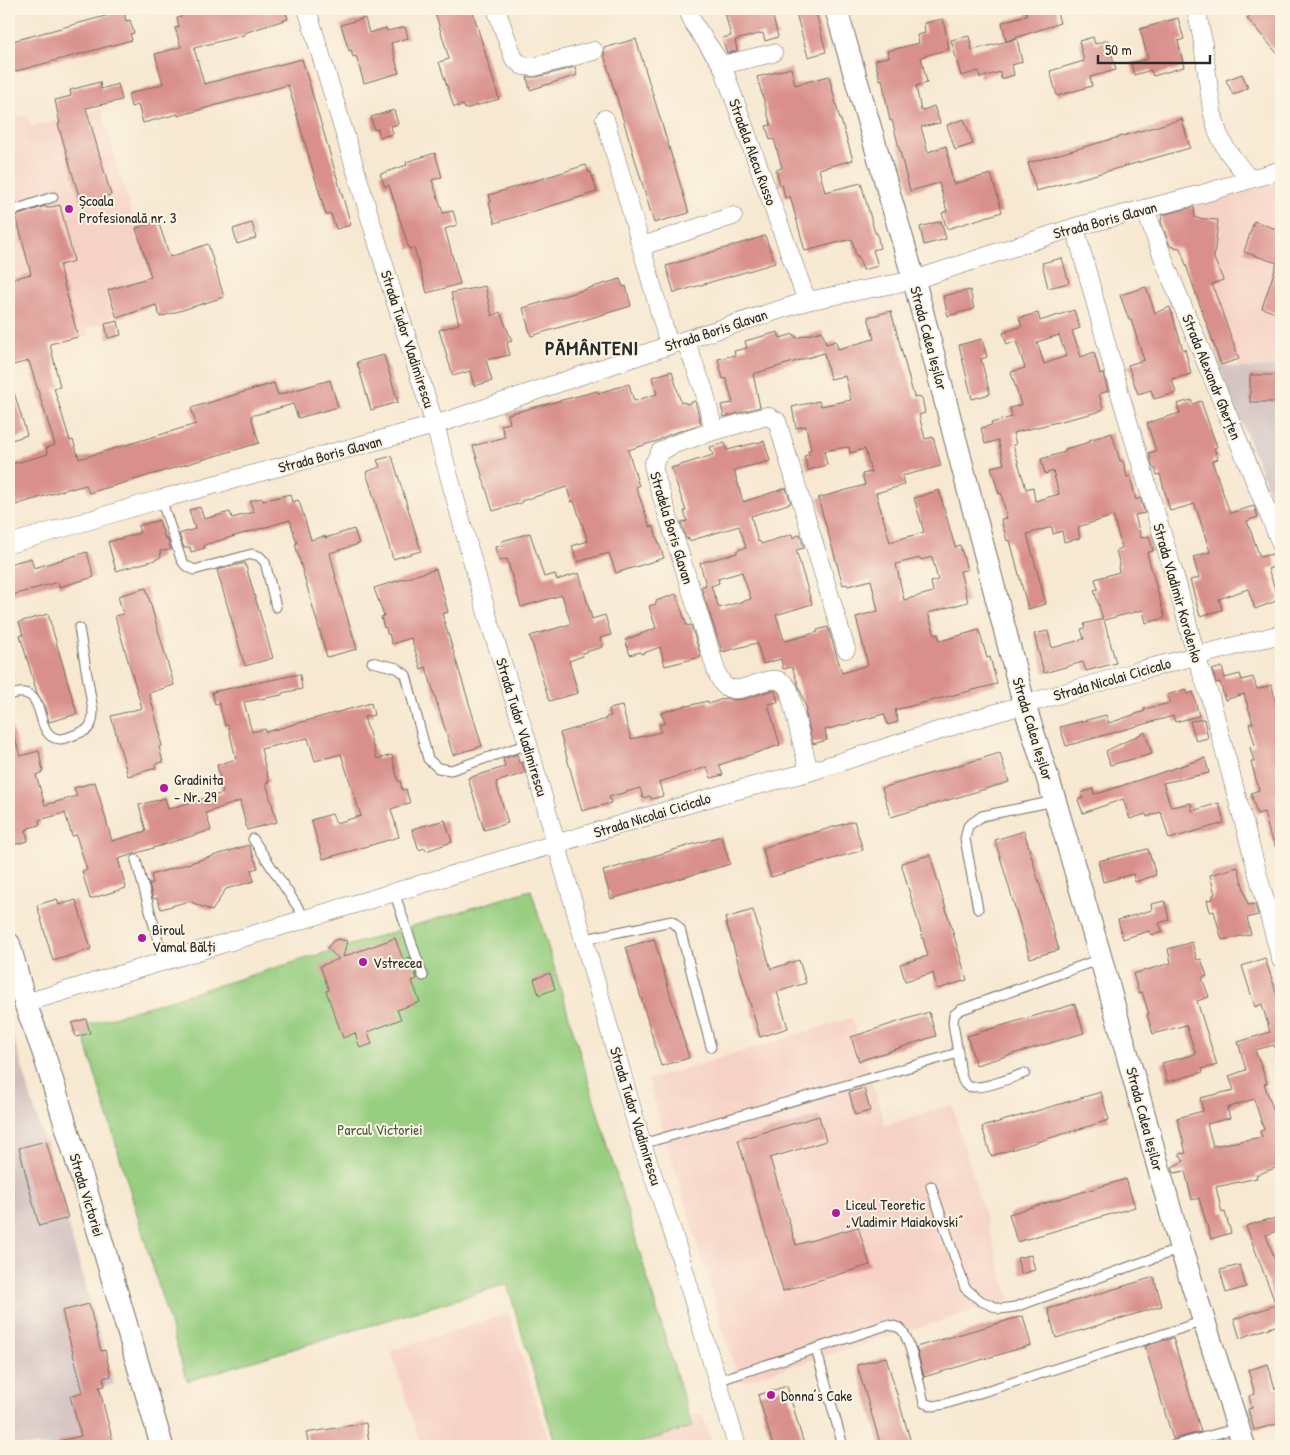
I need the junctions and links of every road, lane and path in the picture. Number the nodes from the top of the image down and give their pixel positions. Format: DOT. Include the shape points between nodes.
graph roads {
  1 [pos="307,9"];
  2 [pos="496,9"];
  3 [pos="686,9"];
  4 [pos="836,9"];
  5 [pos="1196,9"];
  6 [pos="594,51"];
  7 [pos="773,53"];
  8 [pos="722,66"];
  9 [pos="605,119"];
  10 [pos="1281,170"];
  11 [pos="1250,179"];
  12 [pos="53,197"];
  13 [pos="1145,209"];
  14 [pos="9,212"];
  15 [pos="733,216"];
  16 [pos="1075,227"];
  17 [pos="642,246"];
  18 [pos="914,280"];
  19 [pos="807,301"];
  20 [pos="677,342"];
  21 [pos="435,425"];
  22 [pos="714,431"];
  23 [pos="161,499"];
  24 [pos="9,544"];
  25 [pos="1281,544"];
  26 [pos="276,607"];
  27 [pos="79,628"];
  28 [pos="1281,634"];
  29 [pos="846,649"];
  30 [pos="1196,656"];
  31 [pos="372,662"];
  32 [pos="9,695"];
  33 [pos="1024,704"];
  34 [pos="528,744"];
  35 [pos="809,772"];
  36 [pos="1055,801"];
  37 [pos="253,839"];
  38 [pos="556,844"];
  39 [pos="136,860"];
  40 [pos="394,892"];
  41 [pos="978,909"];
  42 [pos="305,918"];
  43 [pos="585,939"];
  44 [pos="9,944"];
  45 [pos="1101,958"];
  46 [pos="1281,960"];
  47 [pos="164,962"];
  48 [pos="423,976"];
  49 [pos="25,1003"];
  50 [pos="711,1047"];
  51 [pos="958,1053"];
  52 [pos="1025,1073"];
  53 [pos="642,1144"];
  54 [pos="931,1186"];
  55 [pos="1181,1248"];
  56 [pos="1205,1321"];
  57 [pos="816,1349"];
  58 [pos="717,1381"];
  59 [pos="1241,1437"];
  60 [pos="162,1446"];
  61 [pos="737,1446"];
  62 [pos="843,1446"];
  63 [pos="1172,1446"];
  1 -- 21 [label="street, Strada Tudor Vladimirescu"];
  2 -- 6 [label="street" via="514,59 523,66 534,67"];
  3 -- 8 [label="street, Stradela Alecu Russo"];
  4 -- 18 [label="street, Strada Calea Ieșilor"];
  5 -- 11 [label="street" via="1218,132 1226,149"];
  7 -- 8 [label="street"];
  8 -- 19 [label="street, Stradela Alecu Russo"];
  9 -- 17 [label="street"];
  10 -- 11 [label="street, Strada Boris Glavan"];
  11 -- 13 [label="street, Strada Boris Glavan"];
  12 -- 14 [label="lane"];
  13 -- 16 [label="street, Strada Boris Glavan"];
  13 -- 25 [label="street, Strada Alexandr Gherțen"];
  15 -- 17 [label="street"];
  16 -- 18 [label="street, Strada Boris Glavan"];
  16 -- 30 [label="street, Strada Vladimir Korolenko"];
  17 -- 20 [label="street"];
  18 -- 19 [label="street, Strada Boris Glavan"];
  18 -- 33 [label="street, Strada Calea Ieșilor"];
  19 -- 20 [label="street, Strada Boris Glavan"];
  20 -- 21 [label="street, Strada Boris Glavan"];
  20 -- 22 [label="street" via="704,390"];
  21 -- 23 [label="street, Strada Boris Glavan"];
  21 -- 34 [label="street, Strada Tudor Vladimirescu" via="487,614"];
  22 -- 29 [label="street, Stradela Boris Glavan" via="767,416 777,420"];
  22 -- 35 [label="street, Stradela Boris Glavan" via="660,452 653,465 656,478 722,685 736,689 774,680 785,683"];
  23 -- 24 [label="street, Strada Boris Glavan"];
  23 -- 26 [label="lane" via="185,565 194,570 252,554 258,556 265,562"];
  27 -- 32 [label="lane" via="93,710 92,723 86,732 60,739 52,736 45,729 37,702 30,694 17,692"];
  28 -- 30 [label="street, Strada Nicolai Cicicalo"];
  30 -- 33 [label="street, Strada Nicolai Cicicalo"];
  30 -- 46 [label="street, Strada Vladimir Korolenko"];
  31 -- 34 [label="lane" via="397,668 406,675 428,759 438,768 451,770"];
  33 -- 35 [label="street, Strada Nicolai Cicicalo"];
  33 -- 36 [label="street, Strada Calea Ieșilor"];
  34 -- 38 [label="street, Strada Tudor Vladimirescu"];
  35 -- 38 [label="street, Strada Nicolai Cicicalo" via="722,794"];
  36 -- 41 [label="lane" via="982,816 968,826 965,839"];
  36 -- 45 [label="street, Strada Calea Ieșilor"];
  37 -- 42 [label="lane"];
  38 -- 40 [label="street, Strada Nicolai Cicicalo"];
  38 -- 43 [label="street, Strada Tudor Vladimirescu"];
  39 -- 47 [label="lane"];
  40 -- 42 [label="street, Strada Nicolai Cicicalo"];
  40 -- 48 [label="lane"];
  42 -- 47 [label="street, Strada Nicolai Cicicalo"];
  43 -- 50 [label="lane" via="672,921 680,929"];
  43 -- 53 [label="street, Strada Tudor Vladimirescu"];
  44 -- 49 [label="street, Strada Victoriei"];
  45 -- 51 [label="lane" via="960,1010 954,1014 953,1023"];
  45 -- 55 [label="street, Strada Calea Ieșilor"];
  47 -- 49 [label="street, Strada Nicolai Cicicalo"];
  49 -- 60 [label="street, Strada Victoriei" via="43,1051"];
  51 -- 52 [label="lane" via="962,1076 970,1087 978,1088"];
  51 -- 53 [label="lane"];
  53 -- 58 [label="street, Strada Tudor Vladimirescu" via="673,1233"];
  54 -- 55 [label="lane" via="965,1288 981,1301 1000,1309 1015,1308"];
  55 -- 56 [label="street, Strada Calea Ieșilor"];
  56 -- 57 [label="lane" via="932,1406 924,1403 902,1329 887,1325"];
  56 -- 59 [label="street, Strada Calea Ieșilor"];
  57 -- 58 [label="lane"];
  57 -- 62 [label="lane"];
  58 -- 61 [label="street, Strada Tudor Vladimirescu"];
  59 -- 63 [label="lane"];
}
